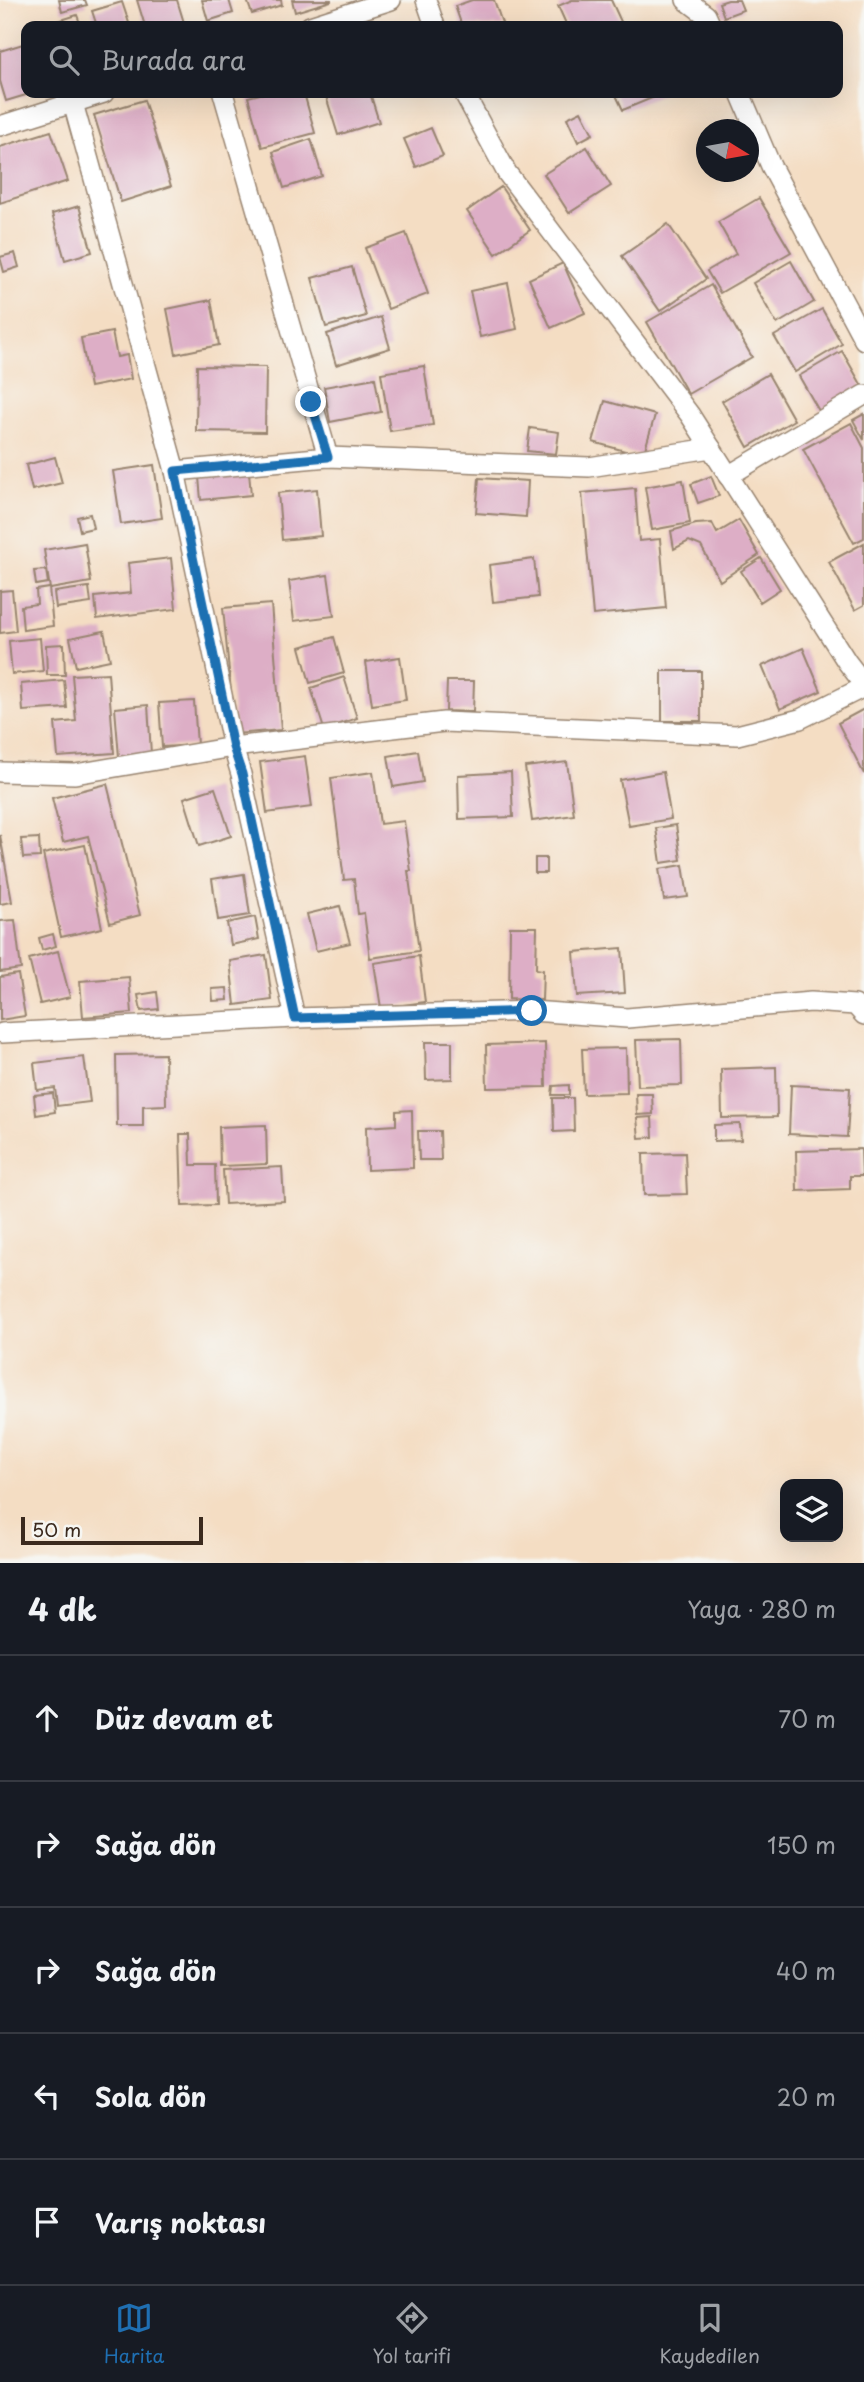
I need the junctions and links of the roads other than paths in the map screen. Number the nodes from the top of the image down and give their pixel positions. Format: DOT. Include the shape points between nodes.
graph roads {
  1 [pos="391,0"];
  2 [pos="426,0"];
  3 [pos="686,0"];
  4 [pos="326,21"];
  5 [pos="433,21"];
  6 [pos="709,21"];
  7 [pos="88,98"];
  8 [pos="224,98"];
  9 [pos="467,98"];
  10 [pos="742,98"];
  11 [pos="73,103"];
  12 [pos="0,127"];
  13 [pos="864,340"];
  14 [pos="864,395"];
  15 [pos="711,449"];
  16 [pos="328,457"];
  17 [pos="175,471"];
  18 [pos="728,476"];
  19 [pos="864,685"];
  20 [pos="233,747"];
  21 [pos="0,772"];
  22 [pos="864,1015"];
  23 [pos="295,1018"];
  24 [pos="2,1033"];
  1 -- 4 [label="street"];
  2 -- 5 [label="street"];
  3 -- 6 [label="street"];
  7 -- 11 [label="street"];
  8 -- 16 [label="street"];
  9 -- 15 [label="street" via="507,173"];
  10 -- 13 [label="street" via="771,166"];
  11 -- 12 [label="street"];
  11 -- 17 [label="street"];
  14 -- 18 [label="street"];
  15 -- 16 [label="street" via="589,467"];
  15 -- 18 [label="street"];
  16 -- 17 [label="street"];
  17 -- 20 [label="street"];
  18 -- 19 [label="street"];
  19 -- 20 [label="street" via="800,719 737,735 444,722"];
  20 -- 21 [label="street" via="75,774"];
  20 -- 23 [label="street"];
  22 -- 23 [label="street" via="855,1005 811,1002 627,1018 532,1011"];
  23 -- 24 [label="street"];
}
